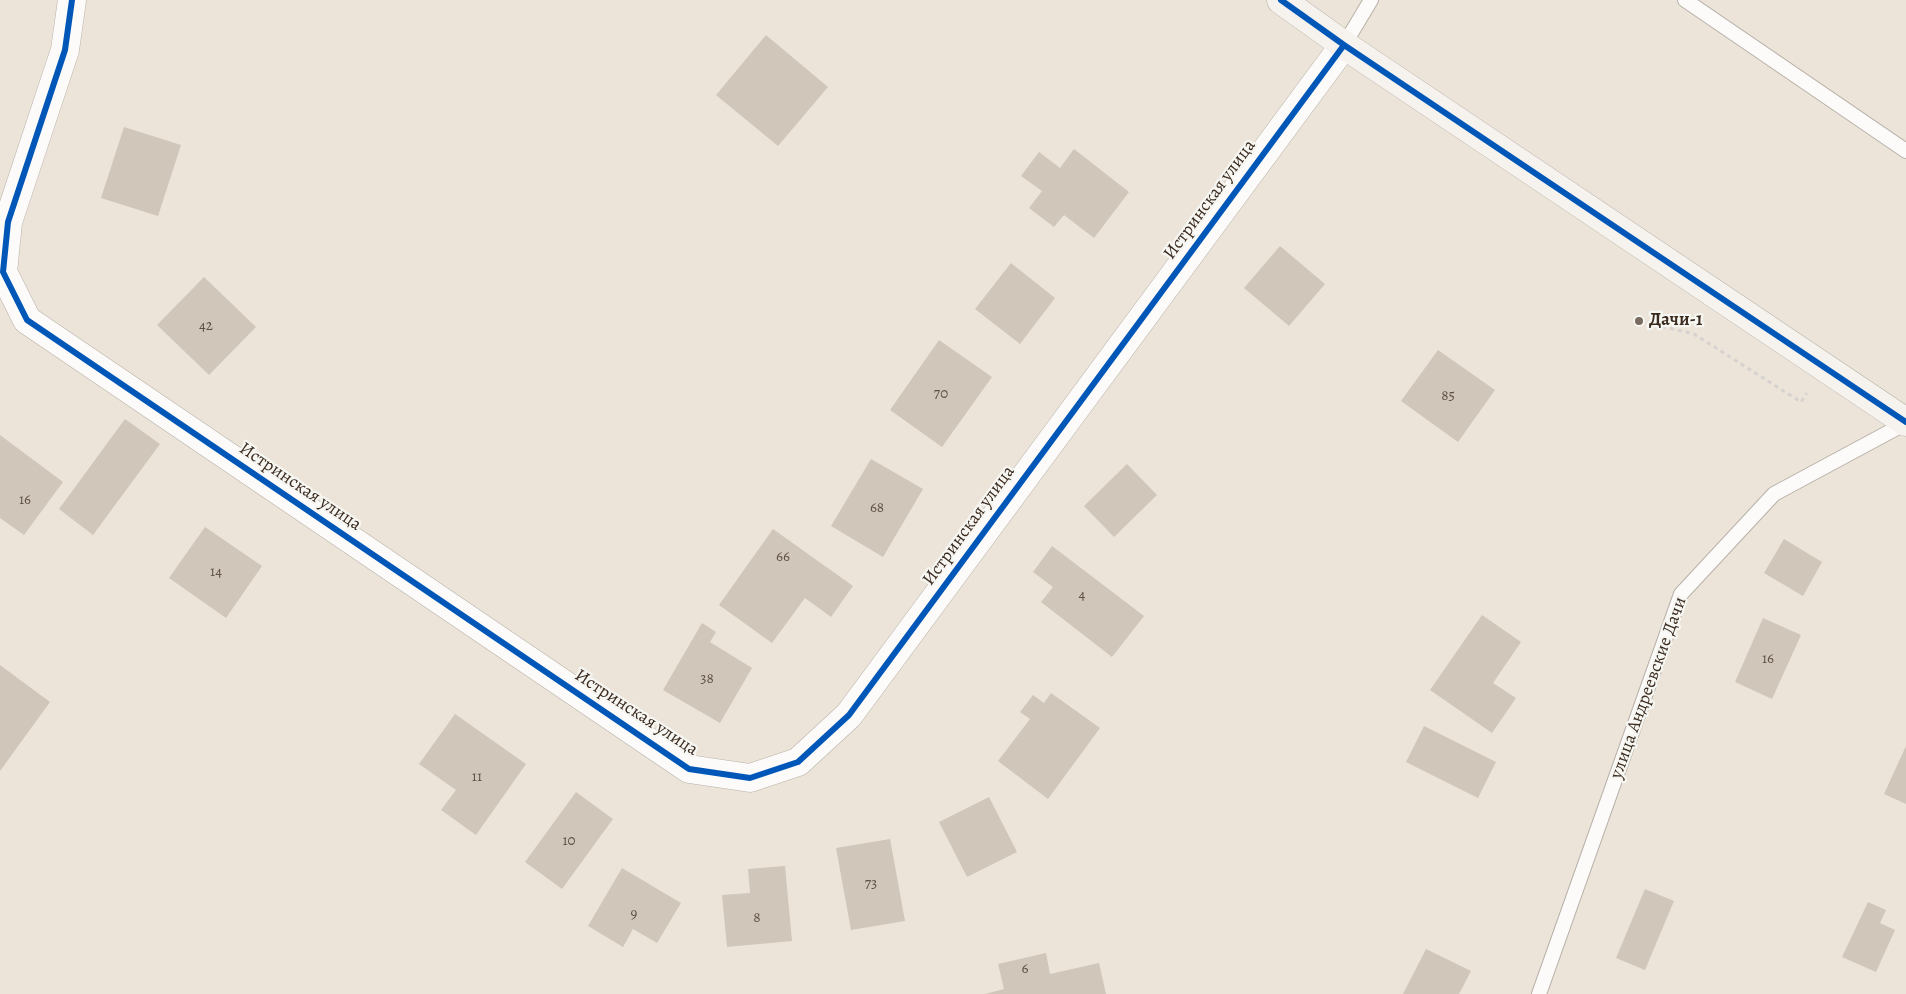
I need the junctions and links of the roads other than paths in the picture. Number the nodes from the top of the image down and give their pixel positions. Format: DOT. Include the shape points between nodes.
graph roads {
  1 [pos="72,0"];
  2 [pos="1281,0"];
  3 [pos="1371,0"];
  4 [pos="1685,0"];
  5 [pos="1344,45"];
  6 [pos="1906,151"];
  7 [pos="1906,422"];
  8 [pos="1539,994"];
  1 -- 5 [label="street, Истринская улица" via="65,50 8,222 3,272 27,320 689,769 750,778 798,762 849,715"];
  2 -- 5 [label="street"];
  3 -- 5 [label="lane"];
  4 -- 6 [label="lane"];
  5 -- 7 [label="street"];
  7 -- 8 [label="lane, улица Андреевские Дачи" via="1774,494 1681,594"];
}
